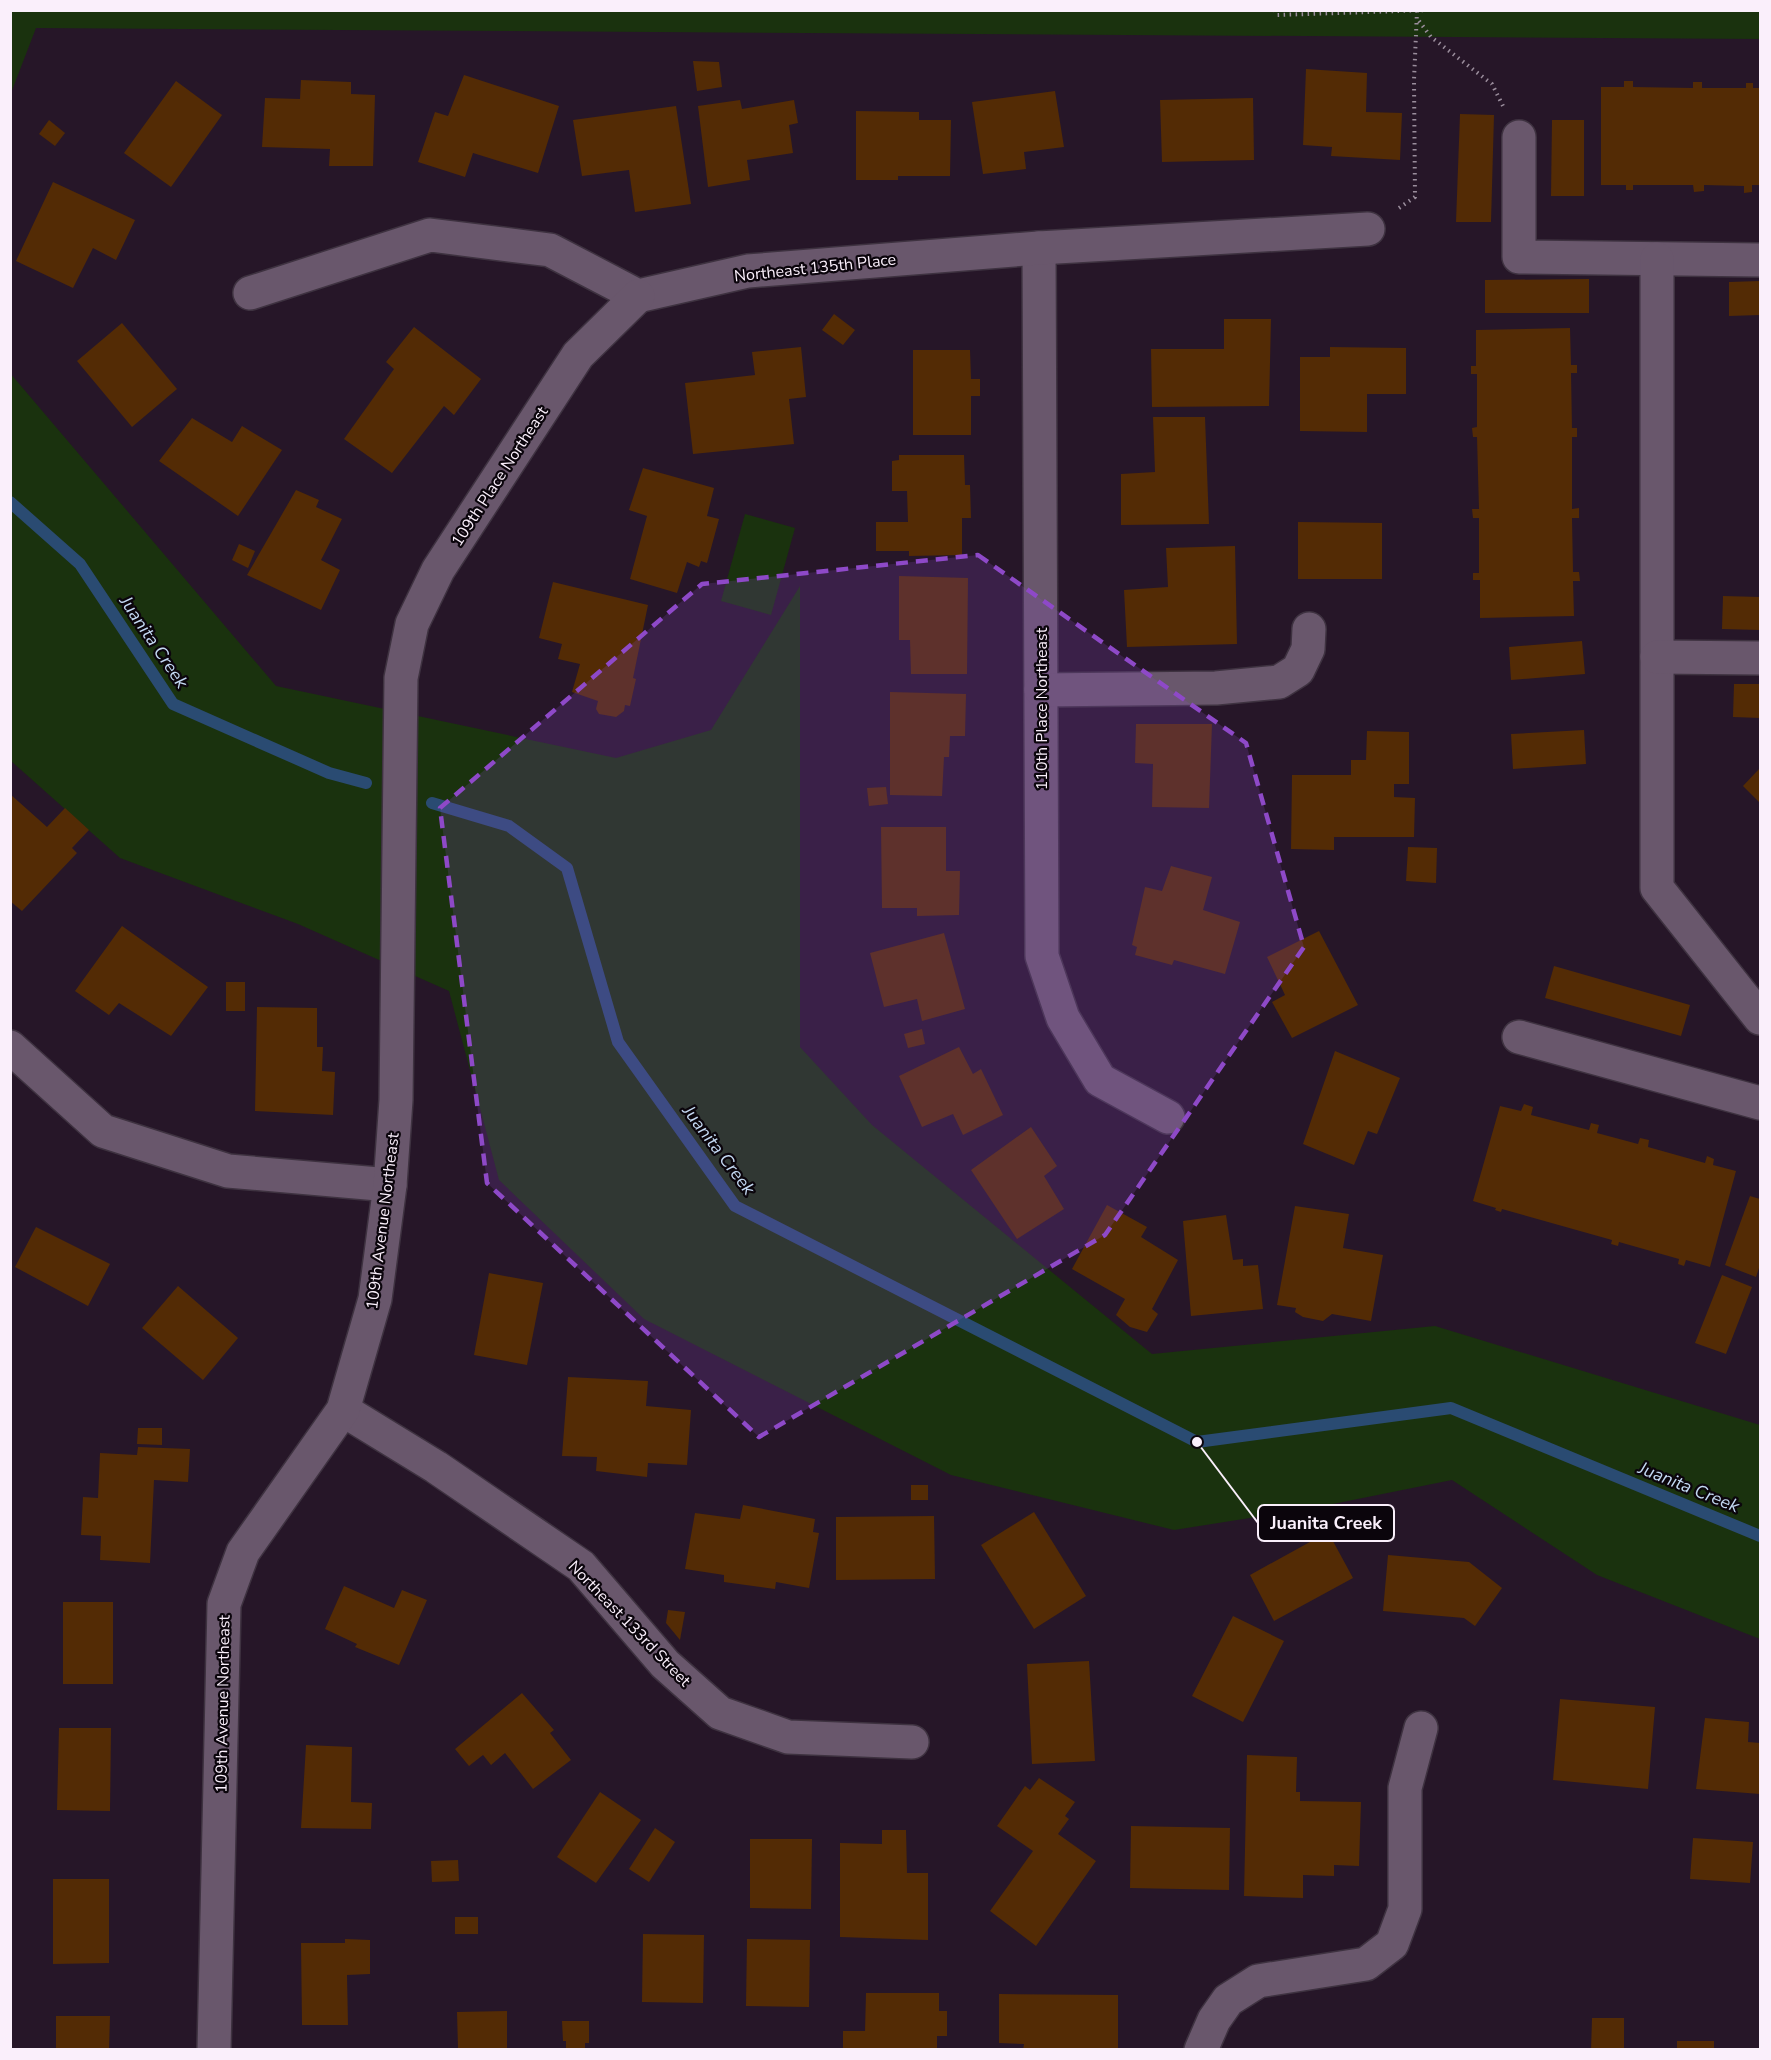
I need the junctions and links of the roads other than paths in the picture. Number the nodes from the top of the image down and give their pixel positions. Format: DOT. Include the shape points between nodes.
graph roads {
  1 [pos="1519,137"];
  2 [pos="1368,229"];
  3 [pos="1040,248"];
  4 [pos="1657,259"];
  5 [pos="1761,260"];
  6 [pos="250,293"];
  7 [pos="638,297"];
  8 [pos="1309,629"];
  9 [pos="1657,657"];
  10 [pos="1761,658"];
  11 [pos="401,678"];
  12 [pos="1041,690"];
  13 [pos="1761,1018"];
  14 [pos="1519,1037"];
  15 [pos="10,1047"];
  16 [pos="1761,1103"];
  17 [pos="1168,1117"];
  18 [pos="390,1185"];
  19 [pos="343,1410"];
  20 [pos="1421,1728"];
  21 [pos="912,1742"];
  22 [pos="214,2049"];
  23 [pos="1201,2049"];
  1 -- 4 [label="street" via="1519,257"];
  2 -- 3 [label="street, Northeast 135th Place"];
  3 -- 7 [label="street, Northeast 135th Place" via="748,271"];
  3 -- 12 [label="street, 110th Place Northeast"];
  4 -- 5 [label="street"];
  4 -- 9 [label="street"];
  6 -- 7 [label="street" via="430,235 550,250"];
  7 -- 11 [label="street, 109th Place Northeast" via="578,355 438,570 412,624"];
  8 -- 12 [label="street" via="1308,649 1298,670 1279,682 1216,688"];
  9 -- 10 [label="street"];
  9 -- 13 [label="street" via="1657,888"];
  11 -- 18 [label="street, 109th Avenue Northeast" via="396,1100"];
  12 -- 17 [label="street, 110th Place Northeast" via="1042,956 1063,1018 1100,1080"];
  14 -- 16 [label="street"];
  15 -- 18 [label="street" via="103,1131 228,1171"];
  18 -- 19 [label="street, 109th Avenue Northeast" via="375,1299"];
  19 -- 21 [label="street, Northeast 133rd Street" via="436,1467 581,1566 665,1664 720,1713 788,1737"];
  19 -- 22 [label="street, 109th Avenue Northeast" via="243,1552 224,1604"];
  20 -- 23 [label="street" via="1405,1788 1405,1909 1392,1944 1366,1964 1258,1981 1228,2000"];
}
